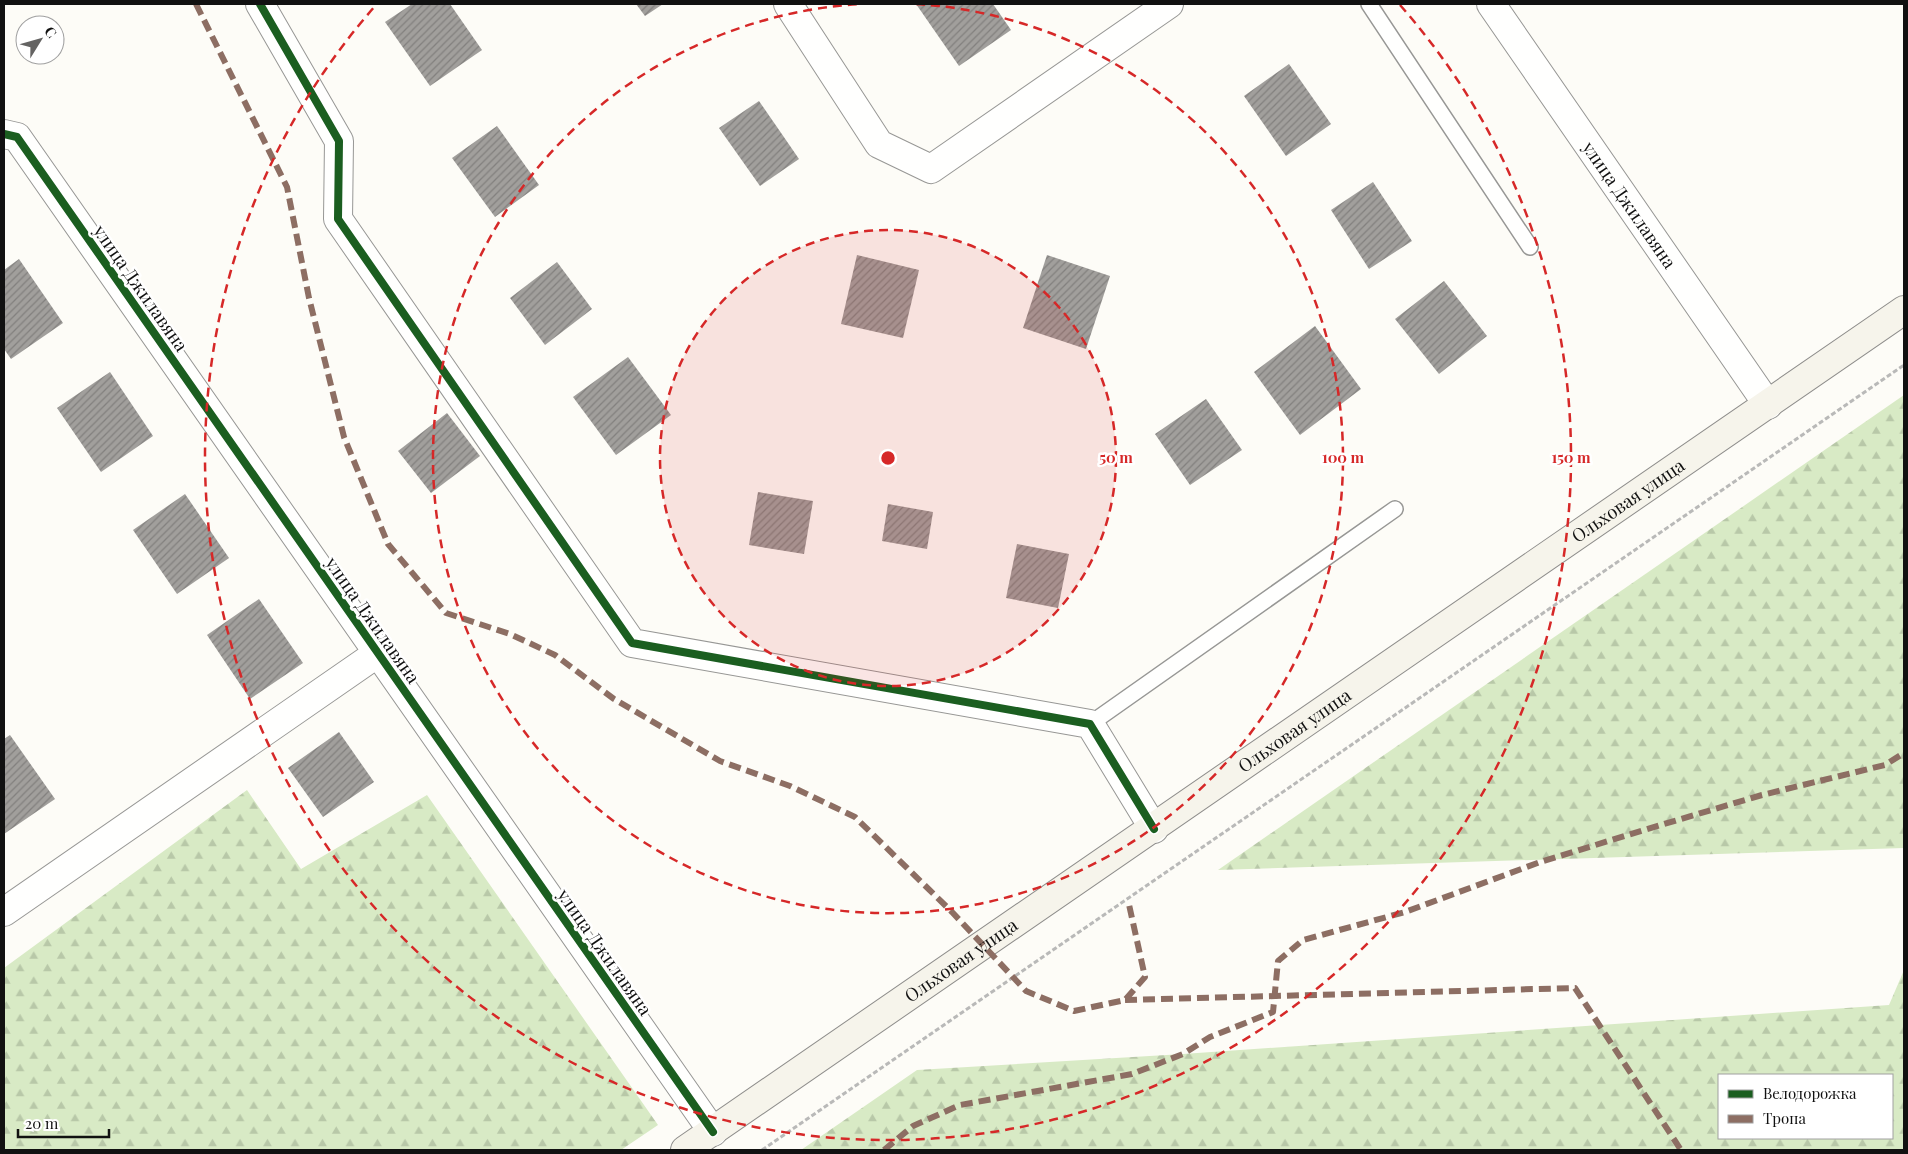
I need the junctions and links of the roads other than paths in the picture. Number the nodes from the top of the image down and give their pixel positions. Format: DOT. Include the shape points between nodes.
graph roads {
  1 [pos="260,4"];
  2 [pos="788,4"];
  3 [pos="1169,4"];
  4 [pos="1369,4"];
  5 [pos="1492,4"];
  6 [pos="4,134"];
  7 [pos="1530,247"];
  8 [pos="1904,310"];
  9 [pos="1768,405"];
  10 [pos="1395,509"];
  11 [pos="378,653"];
  12 [pos="1090,724"];
  13 [pos="1154,829"];
  14 [pos="4,912"];
  15 [pos="712,1132"];
  16 [pos="685,1150"];
  1 -- 12 [label="street" via="339,141 338,219 632,643"];
  2 -- 3 [label="street" via="879,144 931,169"];
  4 -- 7 [label="lane"];
  5 -- 9 [label="street, улица Джилавяна"];
  6 -- 11 [label="street, улица Джилавяна" via="17,137"];
  8 -- 9 [label="main road, Ольховая улица"];
  9 -- 13 [label="main road, Ольховая улица"];
  10 -- 12 [label="lane"];
  11 -- 14 [label="street, улица Джилавяна"];
  11 -- 15 [label="street, улица Джилавяна"];
  12 -- 13 [label="street"];
  13 -- 15 [label="main road, Ольховая улица"];
  15 -- 16 [label="main road, Ольховая улица"];
}
